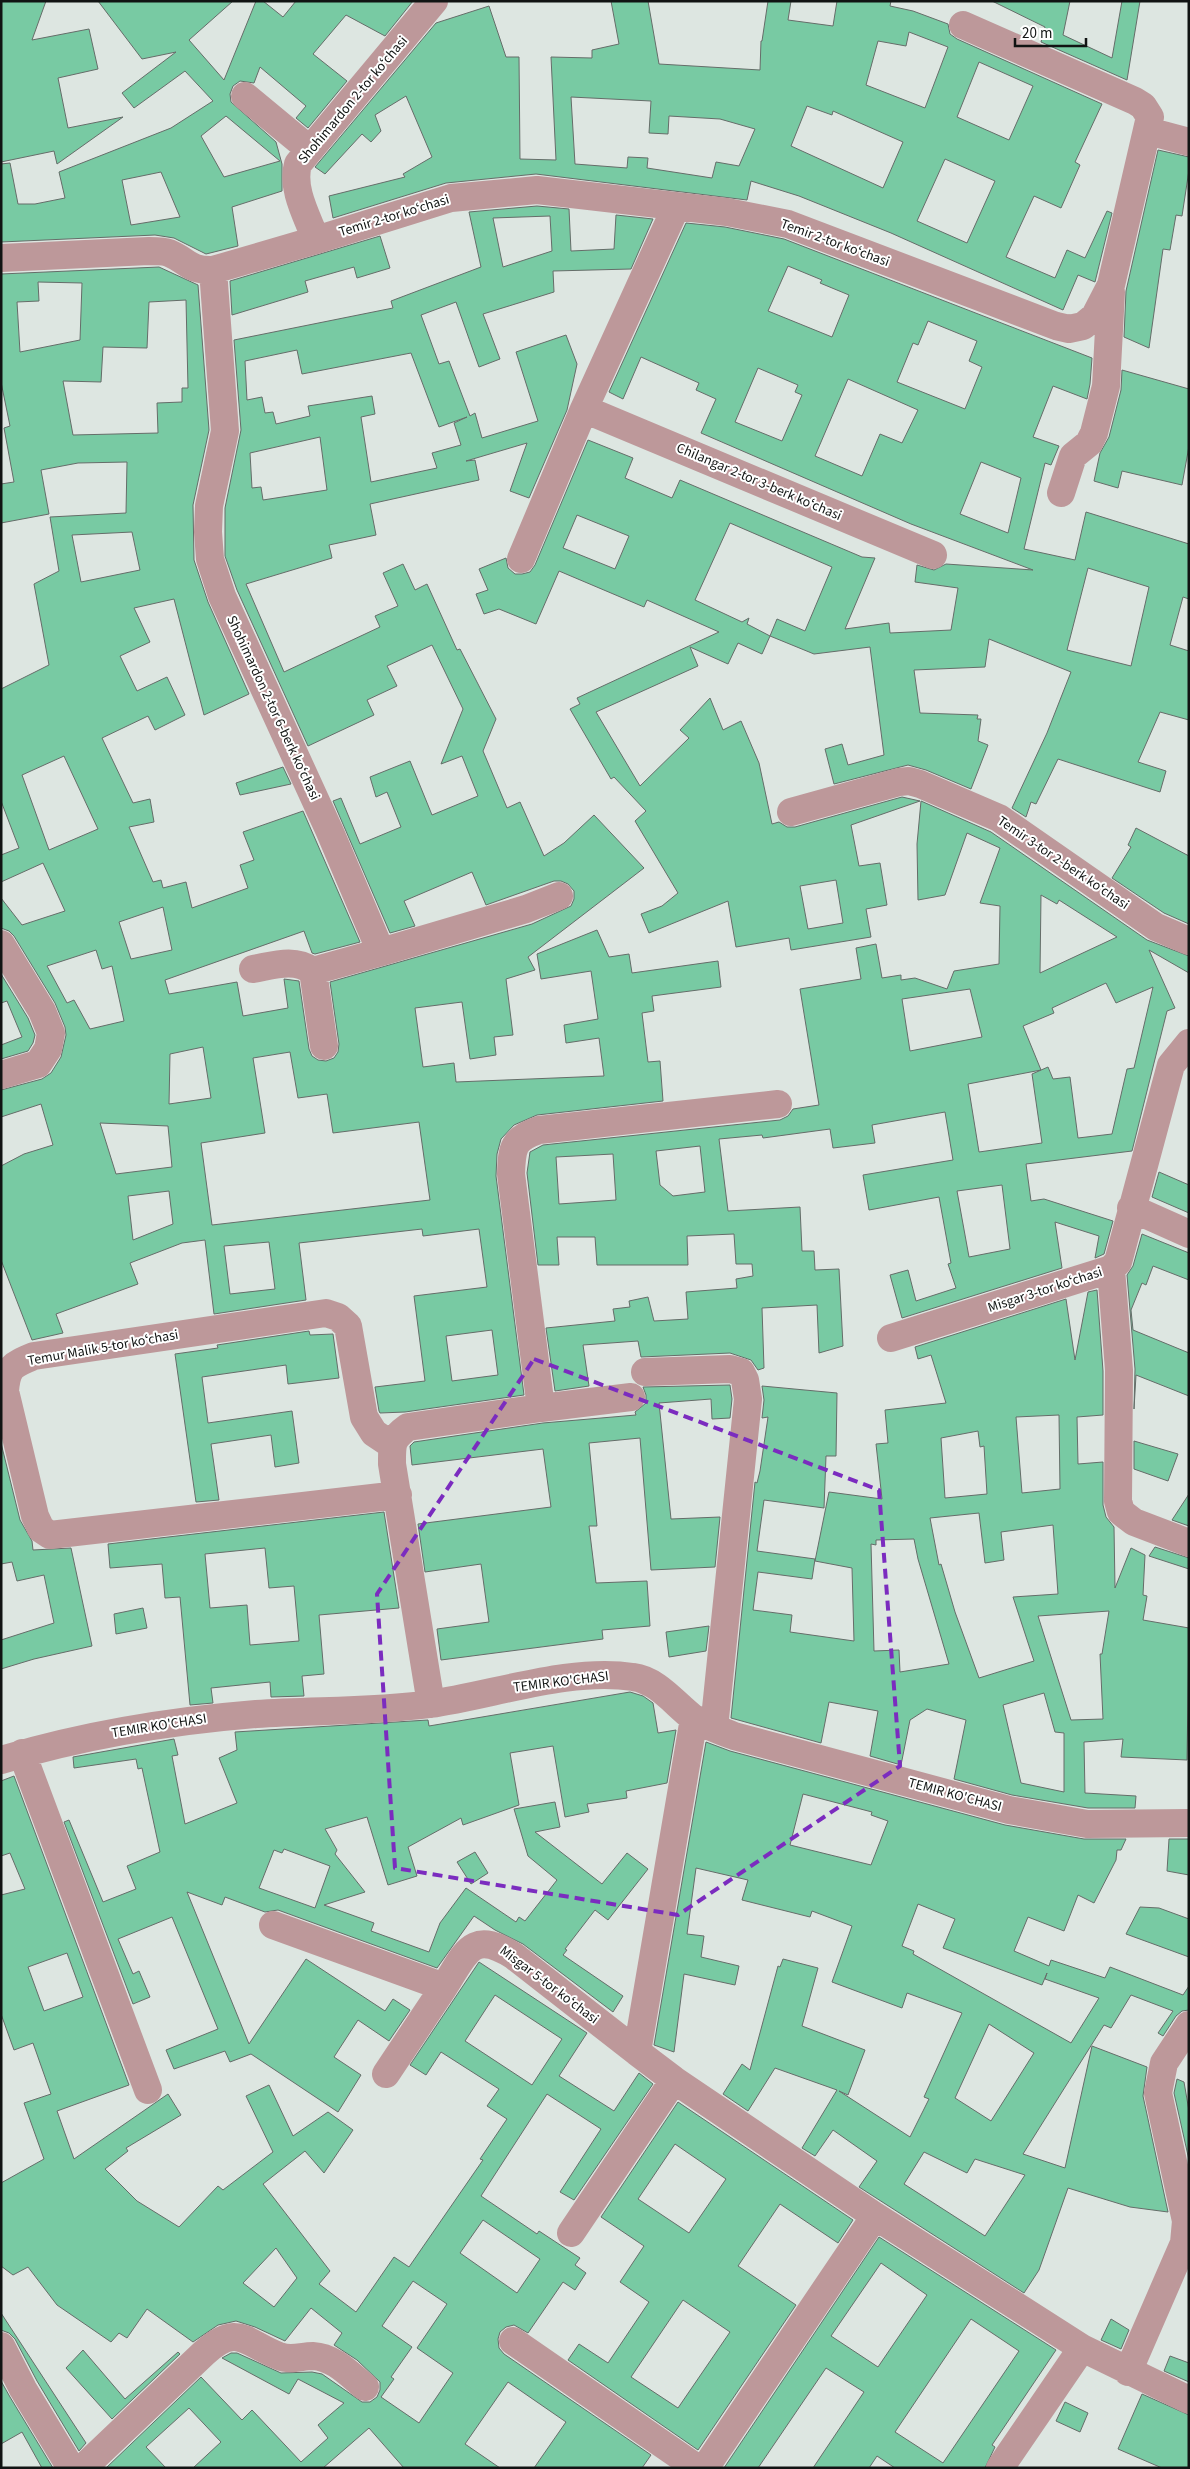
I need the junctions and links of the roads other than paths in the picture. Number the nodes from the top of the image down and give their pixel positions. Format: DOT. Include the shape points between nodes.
graph roads {
  1 [pos="434,1"];
  2 [pos="963,25"];
  3 [pos="245,96"];
  4 [pos="1148,131"];
  5 [pos="1189,142"];
  6 [pos="309,149"];
  7 [pos="676,207"];
  8 [pos="316,240"];
  9 [pos="1,258"];
  10 [pos="212,270"];
  11 [pos="1111,285"];
  12 [pos="584,409"];
  13 [pos="1061,493"];
  14 [pos="934,555"];
  15 [pos="521,559"];
  16 [pos="790,812"];
  17 [pos="559,896"];
  18 [pos="1189,941"];
  19 [pos="1,944"];
  20 [pos="381,952"];
  21 [pos="253,970"];
  22 [pos="313,971"];
  23 [pos="1189,1042"];
  24 [pos="324,1046"];
  25 [pos="1,1075"];
  26 [pos="778,1104"];
  27 [pos="1131,1208"];
  28 [pos="1189,1234"];
  29 [pos="1110,1269"];
  30 [pos="891,1338"];
  31 [pos="645,1372"];
  32 [pos="631,1397"];
  33 [pos="541,1408"];
  34 [pos="392,1445"];
  35 [pos="398,1495"];
  36 [pos="1189,1543"];
  37 [pos="431,1704"];
  38 [pos="704,1723"];
  39 [pos="12,1757"];
  40 [pos="1189,1823"];
  41 [pos="273,1925"];
  42 [pos="444,1987"];
  43 [pos="1189,2025"];
  44 [pos="637,2052"];
  45 [pos="386,2074"];
  46 [pos="674,2080"];
  47 [pos="148,2090"];
  48 [pos="875,2216"];
  49 [pos="1188,2220"];
  50 [pos="571,2233"];
  51 [pos="513,2341"];
  52 [pos="1,2346"];
  53 [pos="1082,2348"];
  54 [pos="1128,2372"];
  55 [pos="366,2387"];
  56 [pos="1189,2400"];
  57 [pos="71,2468"];
  58 [pos="83,2468"];
  59 [pos="697,2468"];
  60 [pos="705,2468"];
  61 [pos="1000,2468"];
  1 -- 6 [label="street, Shohimardon 2-tor koʻchasi"];
  2 -- 4 [label="street" via="1135,101 1150,117"];
  3 -- 6 [label="street"];
  4 -- 5 [label="street"];
  4 -- 11 [label="street, Temir 2-tor koʻchasi"];
  6 -- 8 [label="street, Shohimardon 2-tor koʻchasi" via="295,174 296,186"];
  7 -- 8 [label="street, Temir 2-tor koʻchasi" via="537,190 451,198"];
  7 -- 11 [label="street, Temir 2-tor koʻchasi" via="727,212 788,224 1069,329 1083,326 1095,316"];
  7 -- 12 [label="street"];
  8 -- 10 [label="street"];
  9 -- 10 [label="street" via="168,252 198,271"];
  10 -- 20 [label="street, Shohimardon 2-tor 6-berk koʻchasi" via="225,432 209,506 210,559 222,596"];
  11 -- 13 [label="street" via="1106,386 1094,433 1073,456"];
  12 -- 14 [label="street, Chilangar 2-tor 3-berk koʻchasi"];
  12 -- 15 [label="street"];
  16 -- 18 [label="street, Temir 3-tor 2-berk koʻchasi" via="899,782 920,784 999,818 1156,926"];
  17 -- 20 [label="street"];
  19 -- 25 [label="street" via="42,1011 51,1033 48,1049 38,1064"];
  20 -- 22 [label="street"];
  21 -- 22 [label="street" via="295,962"];
  22 -- 24 [label="street"];
  23 -- 27 [label="street, Misgar 3-tor koʻchasi" via="1171,1065"];
  26 -- 33 [label="street" via="539,1130 522,1136 515,1144 511,1174"];
  27 -- 28 [label="street"];
  27 -- 29 [label="street, Misgar 3-tor koʻchasi" via="1118,1262"];
  29 -- 30 [label="street, Misgar 3-tor koʻchasi"];
  29 -- 36 [label="street" via="1119,1370 1118,1501 1121,1512 1134,1522"];
  31 -- 38 [label="street" via="730,1369 741,1372 746,1380 748,1399 726,1625"];
  32 -- 33 [label="street"];
  33 -- 34 [label="street" via="408,1427 397,1435"];
  34 -- 35 [label="street"];
  34 -- 35 [label="street, Temur Malik 5-tor koʻchasi" via="374,1433 364,1417 348,1326 338,1317 326,1313 34,1356 14,1364 6,1375 5,1391 35,1516 41,1529 50,1535"];
  35 -- 37 [label="street"];
  37 -- 38 [label="street, TEMIR KO'CHASI" via="541,1682 601,1675 635,1677 665,1692"];
  37 -- 39 [label="street, TEMIR KO'CHASI" via="348,1712 186,1720 82,1739"];
  38 -- 40 [label="street, TEMIR KO'CHASI" via="734,1736 1009,1810 1087,1824"];
  38 -- 44 [label="street"];
  39 -- 47 [label="street"];
  41 -- 42 [label="street"];
  42 -- 44 [label="street, Misgar 5-tor koʻchasi" via="474,1947 486,1943 497,1945"];
  42 -- 45 [label="street, Misgar 5-tor koʻchasi"];
  43 -- 49 [label="street" via="1164,2063 1158,2093"];
  44 -- 46 [label="street, Misgar 5-tor koʻchasi"];
  46 -- 48 [label="street, Misgar 5-tor koʻchasi"];
  46 -- 50 [label="street"];
  48 -- 53 [label="street, Misgar 5-tor koʻchasi"];
  48 -- 60 [label="street"];
  49 -- 54 [label="street" via="1184,2243"];
  51 -- 59 [label="street"];
  52 -- 57 [label="street"];
  53 -- 54 [label="street, Misgar 5-tor koʻchasi"];
  53 -- 61 [label="street"];
  54 -- 56 [label="street, Misgar 5-tor koʻchasi"];
  55 -- 58 [label="street" via="336,2363 313,2356 280,2357 242,2336 228,2336 211,2347"];
}
